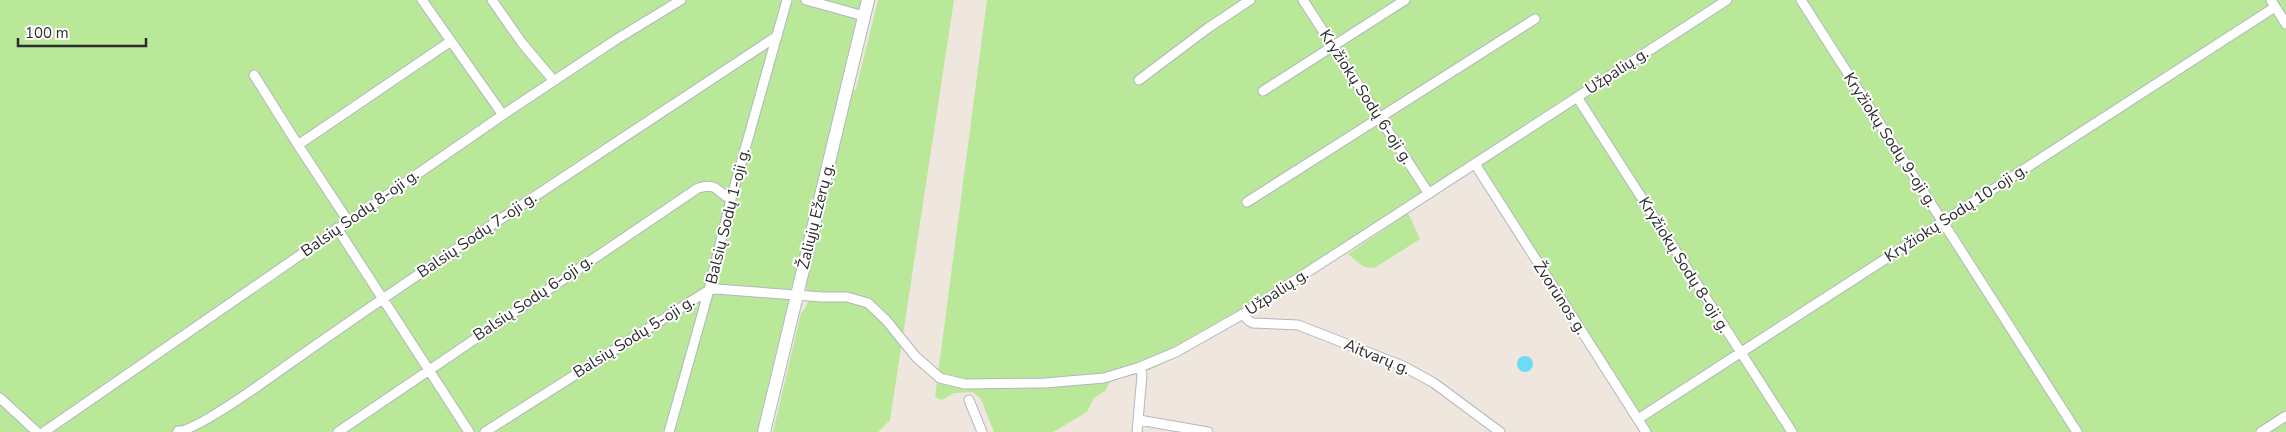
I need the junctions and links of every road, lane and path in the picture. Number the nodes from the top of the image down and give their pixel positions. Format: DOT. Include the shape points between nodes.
graph roads {
  1 [pos="422,0"];
  2 [pos="492,0"];
  3 [pos="681,0"];
  4 [pos="787,0"];
  5 [pos="806,0"];
  6 [pos="868,0"];
  7 [pos="1250,0"];
  8 [pos="1303,0"];
  9 [pos="1406,0"];
  10 [pos="1727,0"];
  11 [pos="1801,0"];
  12 [pos="2273,3"];
  13 [pos="864,16"];
  14 [pos="1535,18"];
  15 [pos="2286,24"];
  16 [pos="776,36"];
  17 [pos="451,40"];
  18 [pos="1334,46"];
  19 [pos="254,75"];
  20 [pos="1139,80"];
  21 [pos="554,81"];
  22 [pos="1263,91"];
  23 [pos="1577,97"];
  24 [pos="504,115"];
  25 [pos="1379,117"];
  26 [pos="298,145"];
  27 [pos="1475,164"];
  28 [pos="1429,194"];
  29 [pos="731,199"];
  30 [pos="1248,202"];
  31 [pos="348,221"];
  32 [pos="1942,222"];
  33 [pos="337,228"];
  34 [pos="709,290"];
  35 [pos="797,294"];
  36 [pos="382,299"];
  37 [pos="1243,314"];
  38 [pos="1741,353"];
  39 [pos="1140,367"];
  40 [pos="430,369"];
  41 [pos="0,398"];
  42 [pos="969,400"];
  43 [pos="2286,416"];
  44 [pos="1638,419"];
  45 [pos="1138,420"];
  46 [pos="667,430"];
  47 [pos="178,431"];
  48 [pos="37,432"];
  49 [pos="44,432"];
  50 [pos="338,432"];
  51 [pos="469,432"];
  52 [pos="485,432"];
  53 [pos="764,432"];
  54 [pos="982,432"];
  55 [pos="1137,432"];
  56 [pos="1208,432"];
  57 [pos="1500,432"];
  58 [pos="1646,432"];
  59 [pos="1792,432"];
  60 [pos="2077,432"];
  61 [pos="2261,432"];
  1 -- 17 [label="street"];
  2 -- 21 [label="street"];
  3 -- 21 [label="street, Balsių Sodų 8-oji g."];
  4 -- 16 [label="street, Balsių Sodų 1-oji g."];
  5 -- 13 [label="street"];
  6 -- 13 [label="main road, Žaliųjų Ežerų g."];
  7 -- 20 [label="street"];
  8 -- 18 [label="street, Kryžiokų Sodų 6-oji g."];
  9 -- 18 [label="street"];
  10 -- 23 [label="street, Užpalių g."];
  11 -- 32 [label="street, Kryžiokų Sodų 9-oji g."];
  12 -- 15 [label="street"];
  12 -- 32 [label="street, Kryžiokų Sodų 10-oji g."];
  13 -- 35 [label="main road, Žaliųjų Ežerų g."];
  14 -- 25 [label="street"];
  16 -- 29 [label="street, Balsių Sodų 1-oji g."];
  16 -- 36 [label="street, Balsių Sodų 7-oji g."];
  17 -- 24 [label="street"];
  17 -- 26 [label="street"];
  18 -- 22 [label="street"];
  18 -- 25 [label="street, Kryžiokų Sodų 6-oji g."];
  19 -- 26 [label="street"];
  21 -- 24 [label="street, Balsių Sodų 8-oji g."];
  23 -- 27 [label="street, Užpalių g."];
  23 -- 38 [label="street, Kryžiokų Sodų 8-oji g."];
  24 -- 31 [label="street, Balsių Sodų 8-oji g."];
  25 -- 28 [label="street, Kryžiokų Sodų 6-oji g."];
  25 -- 30 [label="street"];
  26 -- 31 [label="street"];
  27 -- 28 [label="street, Užpalių g."];
  27 -- 44 [label="street, Žvorūnos g."];
  28 -- 37 [label="street, Užpalių g."];
  29 -- 34 [label="street, Balsių Sodų 1-oji g."];
  29 -- 40 [label="street, Balsių Sodų 6-oji g." via="712,185 698,188"];
  31 -- 33 [label="street, Balsių Sodų 8-oji g."];
  32 -- 38 [label="street, Kryžiokų Sodų 10-oji g."];
  32 -- 60 [label="street, Kryžiokų Sodų 9-oji g."];
  33 -- 36 [label="street"];
  33 -- 49 [label="street, Balsių Sodų 8-oji g."];
  34 -- 35 [label="street, Balsių Sodų 5-oji g." via="726,288"];
  34 -- 46 [label="street, Balsių Sodų 1-oji g."];
  34 -- 52 [label="street, Balsių Sodų 5-oji g."];
  35 -- 39 [label="street, Užpalių g." via="847,297 868,303 916,357 940,378 965,384 1074,381 1104,378"];
  35 -- 53 [label="main road, Žaliųjų Ežerų g."];
  36 -- 40 [label="street"];
  36 -- 47 [label="street, Balsių Sodų 7-oji g." via="236,401 188,430"];
  37 -- 39 [label="street, Užpalių g." via="1189,346"];
  37 -- 57 [label="street, Aitvarų g." via="1253,323 1298,325 1403,366 1434,383"];
  38 -- 44 [label="street, Kryžiokų Sodų 10-oji g."];
  38 -- 59 [label="street, Kryžiokų Sodų 8-oji g."];
  39 -- 45 [label="street"];
  40 -- 50 [label="street, Balsių Sodų 6-oji g."];
  40 -- 51 [label="street"];
  41 -- 48 [label="street"];
  42 -- 54 [label="street"];
  43 -- 61 [label="street"];
  44 -- 58 [label="street, Žvorūnos g."];
  45 -- 55 [label="street"];
  45 -- 56 [label="street"];
}
